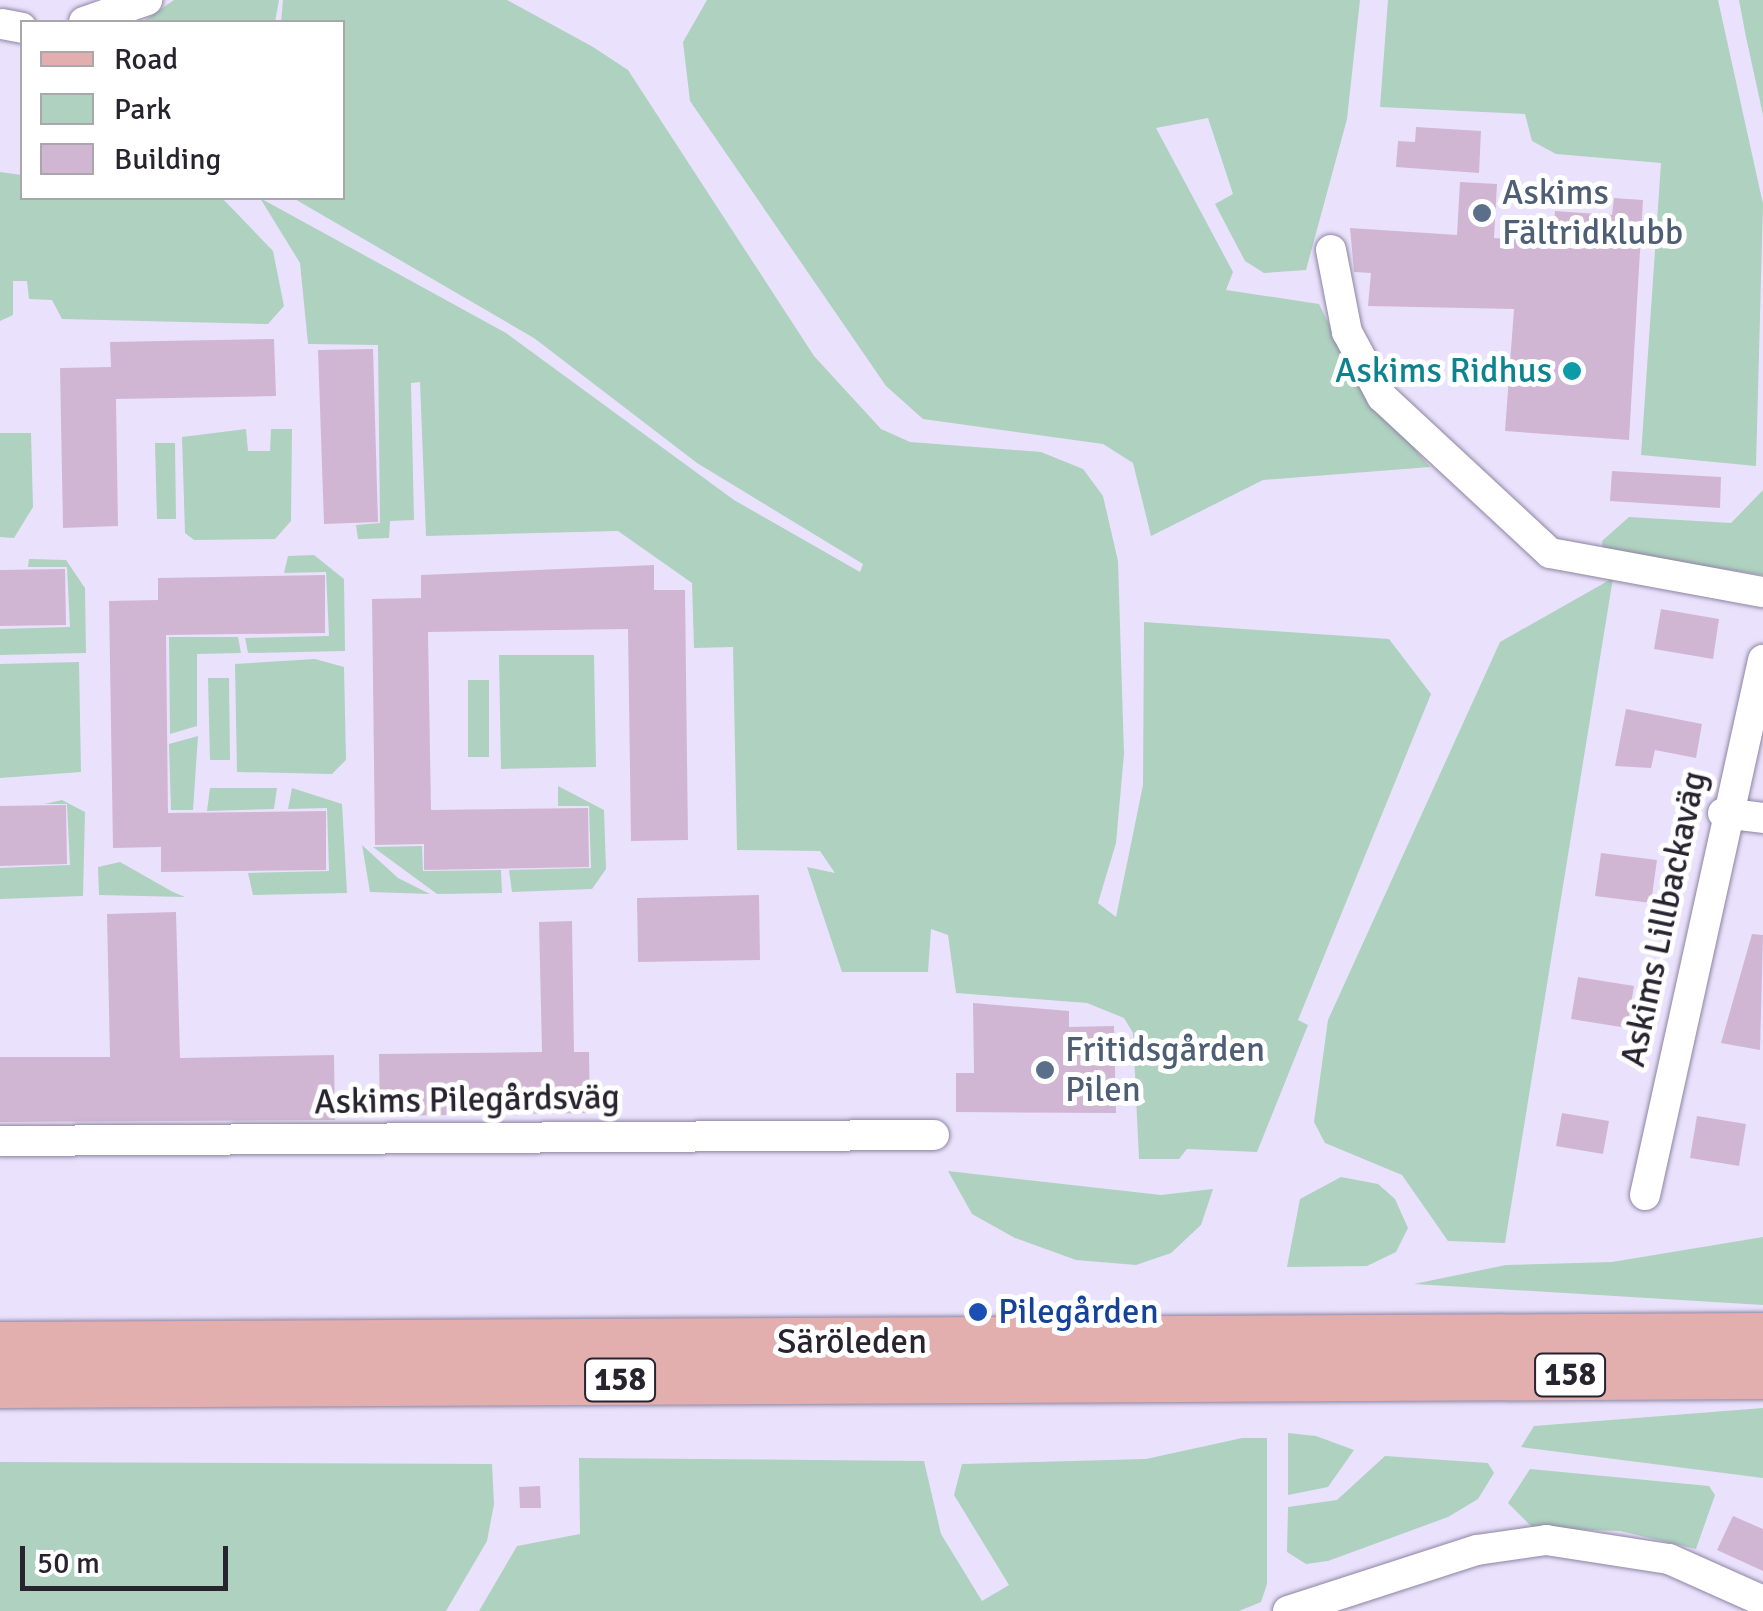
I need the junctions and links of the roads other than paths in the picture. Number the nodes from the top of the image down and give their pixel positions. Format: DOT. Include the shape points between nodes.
graph roads {
  1 [pos="147,0"];
  2 [pos="90,20"];
  3 [pos="1331,250"];
  4 [pos="1763,592"];
  5 [pos="1763,660"];
  6 [pos="1723,813"];
  7 [pos="1763,818"];
  8 [pos="934,1134"];
  9 [pos="0,1141"];
  10 [pos="1646,1195"];
  11 [pos="1763,1337"];
  12 [pos="0,1346"];
  13 [pos="1763,1376"];
  14 [pos="0,1384"];
  15 [pos="1763,1600"];
  16 [pos="1288,1611"];
  1 -- 2 [label="street"];
  3 -- 4 [label="street" via="1347,332 1382,397 1550,553"];
  5 -- 6 [label="street, Askims Lillbackaväg"];
  6 -- 7 [label="street"];
  6 -- 10 [label="street, Askims Lillbackaväg"];
  8 -- 9 [label="street, Askims Pilegårdsväg"];
  11 -- 12 [label="main road, Säröleden / 158"];
  13 -- 14 [label="main road, Säröleden / 158"];
  15 -- 16 [label="street" via="1669,1558 1546,1540 1477,1550"];
}
